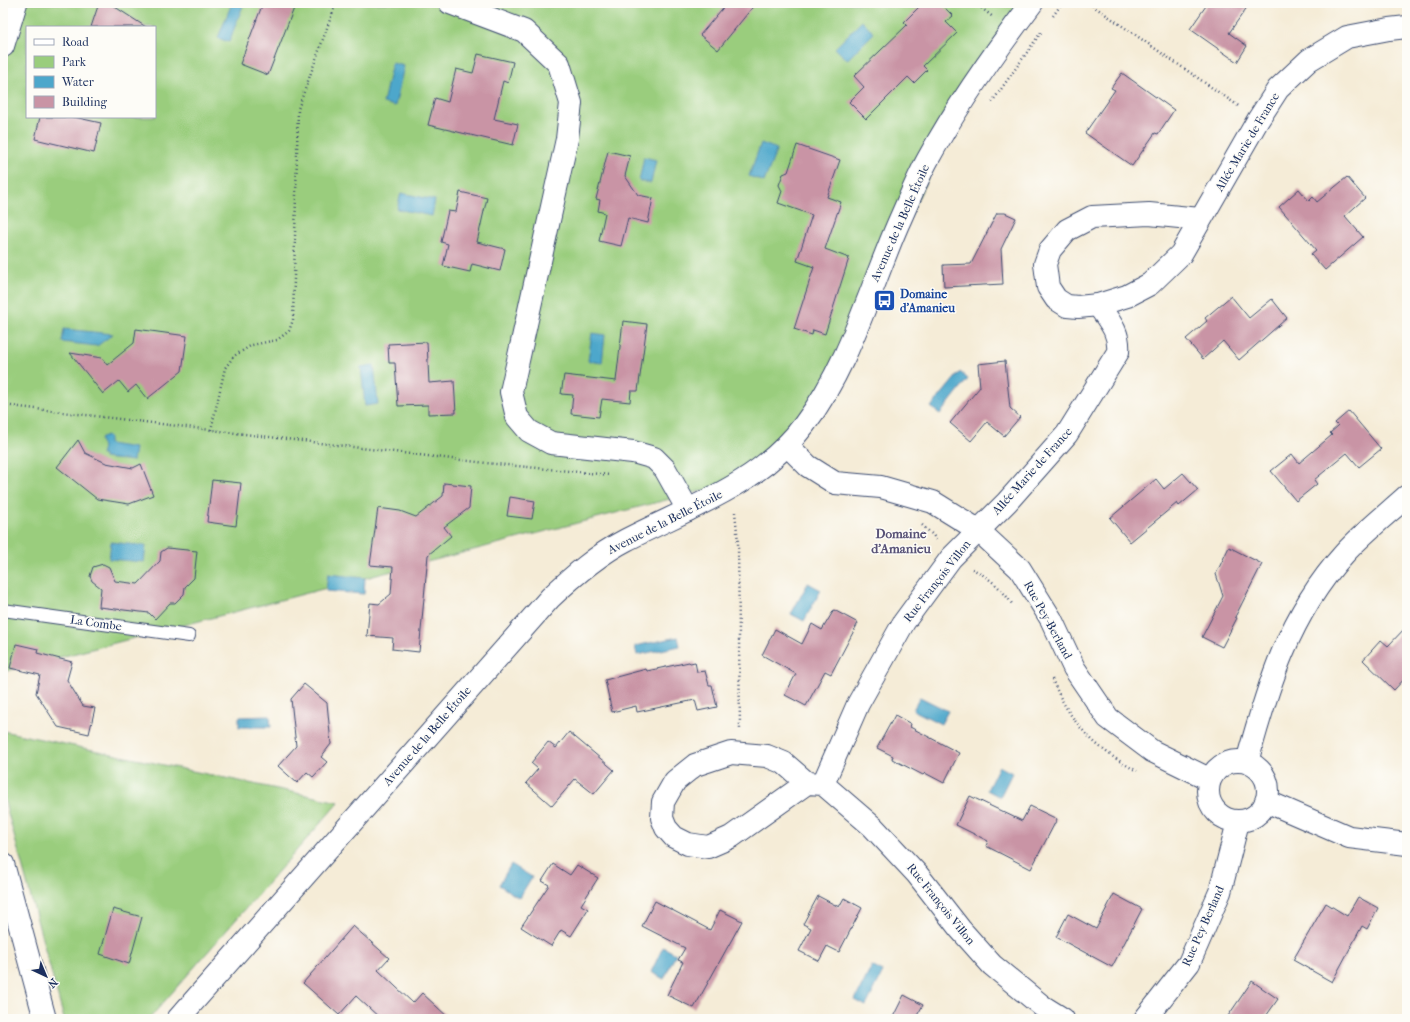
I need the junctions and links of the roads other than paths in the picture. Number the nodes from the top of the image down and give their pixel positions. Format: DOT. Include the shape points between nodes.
graph roads {
  1 [pos="16,3"];
  2 [pos="450,3"];
  3 [pos="1032,3"];
  4 [pos="1407,27"];
  5 [pos="3,46"];
  6 [pos="1200,219"];
  7 [pos="1098,305"];
  8 [pos="787,445"];
  9 [pos="1407,496"];
  10 [pos="688,510"];
  11 [pos="978,530"];
  12 [pos="3,610"];
  13 [pos="189,636"];
  14 [pos="1247,762"];
  15 [pos="1209,779"];
  16 [pos="815,783"];
  17 [pos="1266,801"];
  18 [pos="1238,822"];
  19 [pos="1407,844"];
  20 [pos="3,864"];
  21 [pos="46,1019"];
  22 [pos="178,1019"];
  23 [pos="1063,1019"];
  24 [pos="1145,1019"];
  1 -- 5 [label="street"];
  2 -- 10 [label="street" via="524,31 559,64 571,103 568,139 511,392 517,417 529,431 551,443 633,452 654,458 665,469"];
  3 -- 8 [label="street, Avenue de la Belle Étoile" via="970,88 927,160 837,371 815,410"];
  4 -- 6 [label="street, Allée Marie de France" via="1347,36 1309,60 1278,88"];
  6 -- 7 [label="street, Allée Marie de France" via="1181,254 1150,284 1127,296"];
  6 -- 7 [label="street, Allée Marie de France" via="1149,214 1100,216 1092,217 1067,230 1050,250 1045,264 1048,287 1056,299 1067,306"];
  7 -- 11 [label="street, Allée Marie de France" via="1116,331 1119,341 1118,352 1067,434 1007,502"];
  8 -- 10 [label="street, Avenue de la Belle Étoile" via="747,480"];
  8 -- 11 [label="street, Rue Pey-Berland" via="808,466 835,483 881,487 933,502"];
  9 -- 14 [label="street" via="1344,554 1301,613 1269,684"];
  10 -- 22 [label="street, Avenue de la Belle Étoile" via="624,541 566,582"];
  11 -- 15 [label="street, Rue Pey-Berland" via="1020,569 1051,619 1074,668 1108,718 1152,751"];
  11 -- 16 [label="street, Rue François Villon" via="951,558 904,622"];
  12 -- 13 [label="lane, La Combe"];
  14 -- 15 [label="street" via="1238,761 1221,766"];
  14 -- 17 [label="street" via="1256,766 1264,778 1268,791"];
  15 -- 18 [label="street" via="1208,799 1212,808 1219,815"];
  16 -- 16 [label="street, Rue François Villon" via="784,763 767,756 731,754 695,765 675,781 663,802 662,818 674,837 688,844 708,847 731,837"];
  16 -- 23 [label="street, Rue François Villon" via="873,827 917,874 992,966 1042,1006"];
  17 -- 18 [label="street" via="1256,816"];
  17 -- 19 [label="street" via="1349,837"];
  18 -- 24 [label="street, Rue Pey Berland" via="1220,892 1189,963"];
  20 -- 21 [label="street"];
}
